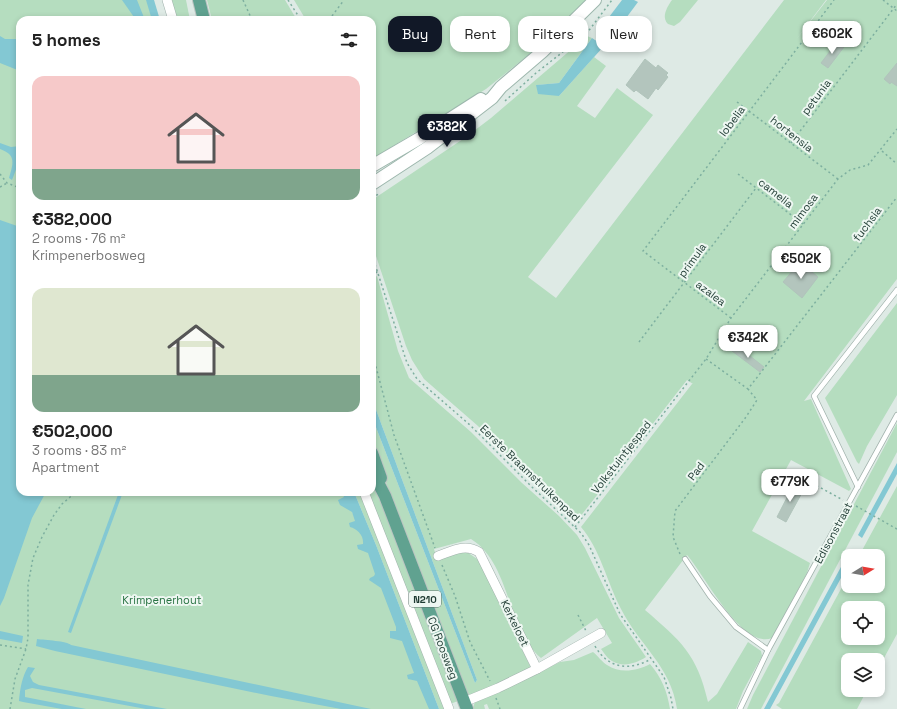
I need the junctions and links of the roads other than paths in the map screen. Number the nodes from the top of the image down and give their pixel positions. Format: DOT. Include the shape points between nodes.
graph roads {
  1 [pos="167,0"];
  2 [pos="192,0"];
  3 [pos="199,0"];
  4 [pos="596,0"];
  5 [pos="172,16"];
  6 [pos="195,16"];
  7 [pos="203,16"];
  8 [pos="501,87"];
  9 [pos="376,164"];
  10 [pos="376,181"];
  11 [pos="897,290"];
  12 [pos="897,415"];
  13 [pos="376,464"];
  14 [pos="376,479"];
  15 [pos="858,487"];
  16 [pos="366,496"];
  17 [pos="385,496"];
  18 [pos="438,556"];
  19 [pos="685,559"];
  20 [pos="601,633"];
  21 [pos="768,650"];
  22 [pos="537,669"];
  23 [pos="466,706"];
  24 [pos="449,709"];
  25 [pos="740,709"];
  1 -- 5 [label="street"];
  2 -- 6 [label="main road"];
  3 -- 7 [label="main road"];
  4 -- 8 [label="main road"];
  8 -- 9 [label="main road"];
  8 -- 10 [label="main road" via="492,98 462,122"];
  11 -- 15 [label="lane" via="814,396"];
  12 -- 15 [label="lane, Edisonstraat"];
  13 -- 17 [label="main road, CG Roosweg / N210"];
  14 -- 17 [label="main road, CG Roosweg / N210"];
  15 -- 21 [label="lane, Edisonstraat"];
  16 -- 24 [label="street"];
  17 -- 23 [label="main road, CG Roosweg / N210"];
  18 -- 22 [label="street, Kerkeloet" via="472,547 479,552"];
  19 -- 21 [label="lane" via="710,596 736,627"];
  20 -- 22 [label="street"];
  21 -- 25 [label="lane, Edisonstraat"];
  22 -- 23 [label="street"];
}
